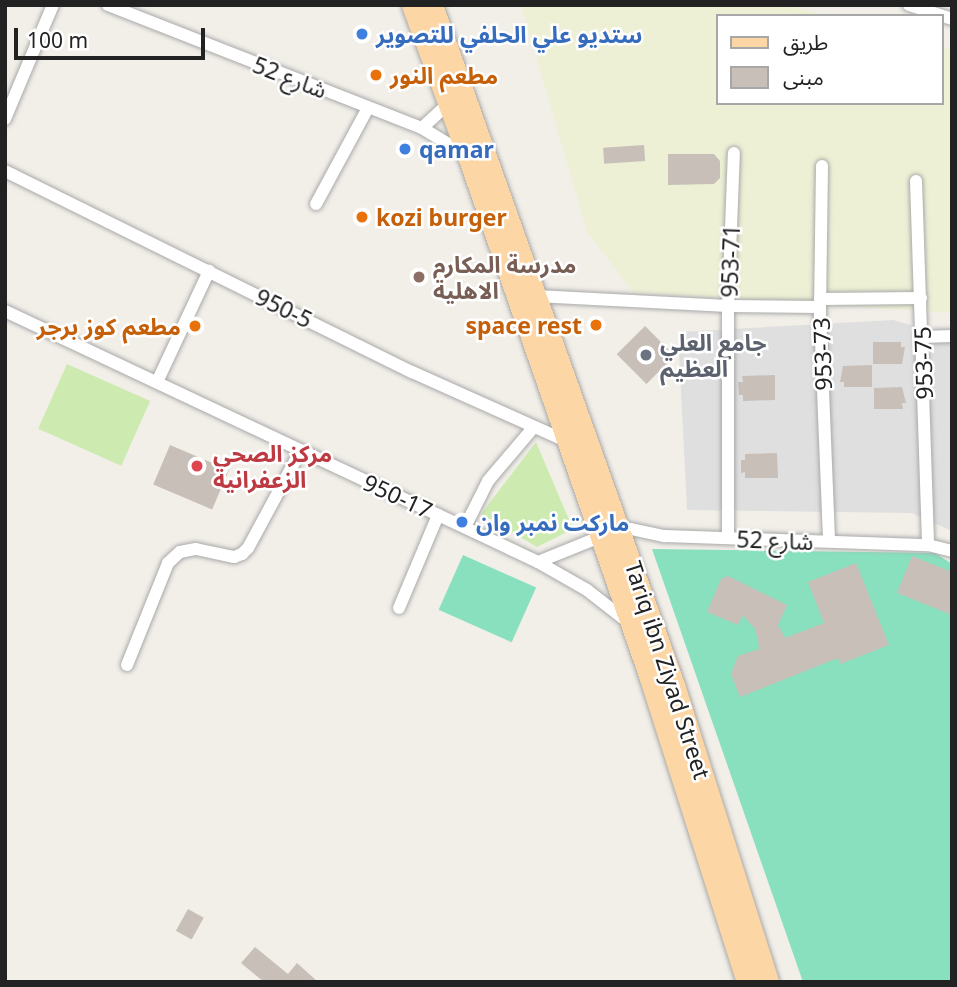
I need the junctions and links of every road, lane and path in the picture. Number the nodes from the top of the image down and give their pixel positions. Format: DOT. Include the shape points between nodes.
graph roads {
  1 [pos="52,5"];
  2 [pos="108,5"];
  3 [pos="412,5"];
  4 [pos="432,5"];
  5 [pos="909,5"];
  6 [pos="937,14"];
  7 [pos="449,103"];
  8 [pos="368,108"];
  9 [pos="5,119"];
  10 [pos="422,128"];
  11 [pos="734,153"];
  12 [pos="468,156"];
  13 [pos="822,166"];
  14 [pos="5,171"];
  15 [pos="916,181"];
  16 [pos="316,204"];
  17 [pos="209,271"];
  18 [pos="536,296"];
  19 [pos="921,298"];
  20 [pos="820,303"];
  21 [pos="727,306"];
  22 [pos="5,311"];
  23 [pos="952,336"];
  24 [pos="922,337"];
  25 [pos="157,382"];
  26 [pos="533,428"];
  27 [pos="566,441"];
  28 [pos="301,450"];
  29 [pos="438,515"];
  30 [pos="465,527"];
  31 [pos="621,531"];
  32 [pos="600,537"];
  33 [pos="728,538"];
  34 [pos="830,541"];
  35 [pos="928,545"];
  36 [pos="952,551"];
  37 [pos="538,562"];
  38 [pos="399,608"];
  39 [pos="631,624"];
  40 [pos="127,665"];
  41 [pos="747,982"];
  42 [pos="768,982"];
  1 -- 9 [label="street"];
  2 -- 8 [label="street, شارع 52"];
  3 -- 7 [label="main road, Tariq ibn Ziyad Street"];
  4 -- 18 [label="main road, Tariq ibn Ziyad Street"];
  5 -- 6 [label="street"];
  7 -- 10 [label="street"];
  7 -- 12 [label="main road, Tariq ibn Ziyad Street"];
  8 -- 10 [label="street, شارع 52"];
  8 -- 16 [label="street"];
  10 -- 12 [label="street, شارع 52"];
  11 -- 21 [label="street, 953-71"];
  12 -- 27 [label="main road, Tariq ibn Ziyad Street"];
  13 -- 20 [label="street, 953-73"];
  14 -- 17 [label="street, 950-5"];
  15 -- 19 [label="street, 953-75"];
  17 -- 25 [label="street"];
  17 -- 26 [label="street, 950-5"];
  18 -- 21 [label="street"];
  18 -- 31 [label="main road, Tariq ibn Ziyad Street"];
  19 -- 20 [label="street"];
  19 -- 24 [label="street, 953-75"];
  20 -- 21 [label="street"];
  20 -- 34 [label="street, 953-73"];
  21 -- 33 [label="street, 953-71"];
  22 -- 25 [label="street, 950-17"];
  23 -- 24 [label="street"];
  24 -- 35 [label="street, 953-75"];
  25 -- 28 [label="street, 950-17"];
  26 -- 27 [label="street, 950-5"];
  26 -- 30 [label="street" via="488,481"];
  27 -- 32 [label="main road, Tariq ibn Ziyad Street"];
  28 -- 29 [label="street, 950-17"];
  28 -- 40 [label="street" via="242,554 196,548 180,552 168,564"];
  29 -- 30 [label="street, 950-17"];
  29 -- 38 [label="street"];
  30 -- 37 [label="street, 950-17"];
  31 -- 32 [label="street, شارع 52"];
  31 -- 33 [label="street, شارع 52"];
  31 -- 42 [label="main road, Tariq ibn Ziyad Street"];
  32 -- 37 [label="street, شارع 52"];
  32 -- 39 [label="main road, Tariq ibn Ziyad Street"];
  33 -- 34 [label="street, شارع 52"];
  34 -- 35 [label="street, شارع 52"];
  35 -- 36 [label="street, شارع 52"];
  37 -- 39 [label="street, 950-17" via="587,590"];
  39 -- 41 [label="main road, Tariq ibn Ziyad Street"];
}
